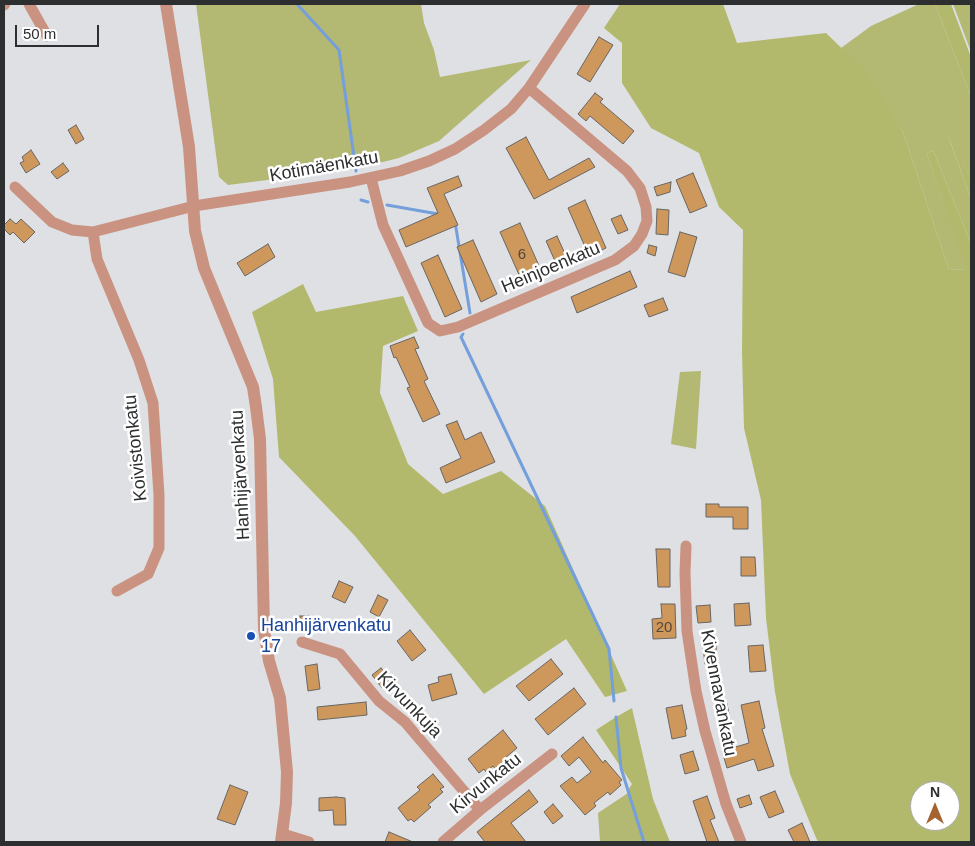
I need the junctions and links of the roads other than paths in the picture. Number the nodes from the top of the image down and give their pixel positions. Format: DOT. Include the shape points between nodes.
graph roads {
  1 [pos="29,4"];
  2 [pos="166,4"];
  3 [pos="585,4"];
  4 [pos="47,36"];
  5 [pos="529,88"];
  6 [pos="371,178"];
  7 [pos="15,188"];
  8 [pos="194,206"];
  9 [pos="93,232"];
  10 [pos="686,546"];
  11 [pos="117,592"];
  12 [pos="302,642"];
  13 [pos="552,754"];
  14 [pos="480,810"];
  15 [pos="282,838"];
  16 [pos="309,842"];
  17 [pos="442,842"];
  18 [pos="740,842"];
  1 -- 4 [label="street"];
  2 -- 8 [label="street, Hanhijärvenkatu" via="189,147"];
  3 -- 5 [label="street, Kotimäenkatu"];
  5 -- 6 [label="street, Kotimäenkatu" via="511,109 455,149 429,162"];
  5 -- 6 [label="street, Heinjoenkatu" via="627,172 640,188 647,221 634,246 615,260 458,327 440,331 428,323 391,243"];
  6 -- 8 [label="street, Kotimäenkatu"];
  7 -- 9 [label="street, Kotimäenkatu" via="52,222 72,230"];
  8 -- 9 [label="street, Kotimäenkatu"];
  8 -- 15 [label="street, Hanhijärvenkatu" via="195,231 204,268 253,387 256,408 260,439 264,629 280,698 287,772"];
  9 -- 11 [label="street, Koivistonkatu" via="96,259 139,360 153,403 159,548 148,574"];
  10 -- 18 [label="street, Kivennavankatu" via="688,631 696,691 726,804"];
  12 -- 14 [label="street, Kirvunkuja" via="340,654 379,701 405,722"];
  13 -- 14 [label="street, Kirvunkatu"];
  14 -- 17 [label="street, Kirvunkatu"];
  15 -- 16 [label="street"];
}
